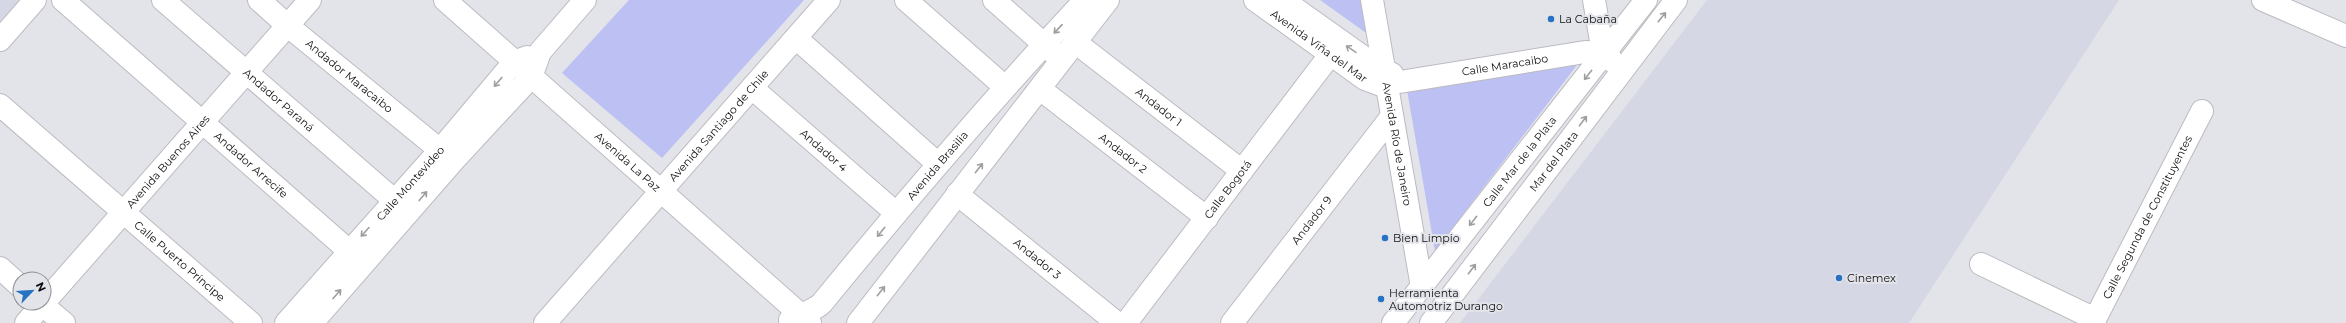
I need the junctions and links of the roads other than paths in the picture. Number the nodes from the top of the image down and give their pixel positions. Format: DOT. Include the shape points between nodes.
graph roads {
  1 [pos="35,0"];
  2 [pos="63,0"];
  3 [pos="163,0"];
  4 [pos="259,0"];
  5 [pos="310,0"];
  6 [pos="445,0"];
  7 [pos="585,0"];
  8 [pos="829,0"];
  9 [pos="906,0"];
  10 [pos="994,0"];
  11 [pos="1085,0"];
  12 [pos="1108,0"];
  13 [pos="1255,0"];
  14 [pos="1283,0"];
  15 [pos="1372,0"];
  16 [pos="1594,0"];
  17 [pos="1676,0"];
  18 [pos="2263,0"];
  19 [pos="1638,5"];
  20 [pos="288,26"];
  21 [pos="2346,36"];
  22 [pos="796,38"];
  23 [pos="0,40"];
  24 [pos="1644,40"];
  25 [pos="1075,42"];
  26 [pos="1044,44"];
  27 [pos="540,52"];
  28 [pos="1606,53"];
  29 [pos="1330,55"];
  30 [pos="1062,60"];
  31 [pos="514,62"];
  32 [pos="1620,72"];
  33 [pos="247,73"];
  34 [pos="531,77"];
  35 [pos="1391,78"];
  36 [pos="1005,87"];
  37 [pos="752,88"];
  38 [pos="1040,89"];
  39 [pos="0,105"];
  40 [pos="2202,111"];
  41 [pos="1392,116"];
  42 [pos="203,123"];
  43 [pos="440,150"];
  44 [pos="938,164"];
  45 [pos="1242,171"];
  46 [pos="660,191"];
  47 [pos="957,194"];
  48 [pos="394,200"];
  49 [pos="123,213"];
  50 [pos="896,213"];
  51 [pos="1207,218"];
  52 [pos="348,250"];
  53 [pos="1981,264"];
  54 [pos="0,268"];
  55 [pos="12,279"];
  56 [pos="1422,287"];
  57 [pos="52,292"];
  58 [pos="35,311"];
  59 [pos="49,311"];
  60 [pos="798,320"];
  61 [pos="2094,321"];
  62 [pos="26,323"];
  63 [pos="64,323"];
  64 [pos="251,323"];
  65 [pos="286,323"];
  66 [pos="312,323"];
  67 [pos="545,323"];
  68 [pos="858,323"];
  69 [pos="1117,323"];
  70 [pos="1126,323"];
  71 [pos="1232,323"];
  72 [pos="1393,323"];
  73 [pos="1432,323"];
  1 -- 23 [label="street"];
  2 -- 42 [label="street, Andador Arrecife"];
  3 -- 33 [label="street, Andador Paraná"];
  4 -- 20 [label="street, Andador Maracaibo"];
  5 -- 20 [label="street, Avenida Buenos Aires"];
  6 -- 31 [label="street, Avenida La Paz"];
  7 -- 27 [label="street, Calle Montevideo"];
  8 -- 22 [label="street, Avenida Santiago de Chile"];
  9 -- 36 [label="street"];
  10 -- 26 [label="street"];
  11 -- 26 [label="street, Avenida Brasilia, one-way"];
  12 -- 25 [label="street"];
  13 -- 29 [label="street, Avenida Viña del Mar"];
  35 -- 14 [label="street, Avenida Viña del Mar, one-way"];
  15 -- 35 [label="street, Avenida Río de Janeiro"];
  16 -- 28 [label="street" via="1601,41"];
  24 -- 17 [label="street, Mar del Plata, one-way"];
  18 -- 21 [label="street"];
  19 -- 24 [label="street"];
  19 -- 28 [label="street, Calle Mar de la Plata"];
  20 -- 33 [label="street, Avenida Buenos Aires"];
  20 -- 43 [label="street, Andador Maracaibo"];
  22 -- 37 [label="street, Avenida Santiago de Chile"];
  22 -- 44 [label="street"];
  24 -- 32 [label="street, Mar del Plata"];
  25 -- 30 [label="street"];
  25 -- 45 [label="street, Andador 1"];
  26 -- 30 [label="street"];
  26 -- 36 [label="street, Avenida Brasilia"];
  27 -- 31 [label="street, Calle Montevideo"];
  27 -- 34 [label="street, Calle Montevideo"];
  28 -- 32 [label="street"];
  28 -- 35 [label="street, Calle Maracaibo" via="1585,52"];
  28 -- 56 [label="street, Calle Mar de la Plata, one-way"];
  29 -- 35 [label="street, Avenida Viña del Mar" via="1371,83"];
  29 -- 45 [label="street, Calle Bogotá"];
  30 -- 38 [label="street"];
  31 -- 34 [label="street, Avenida La Paz"];
  31 -- 43 [label="street, Calle Montevideo, one-way"];
  73 -- 32 [label="street, Mar del Plata, one-way"];
  33 -- 42 [label="street, Avenida Buenos Aires"];
  33 -- 48 [label="street, Andador Paraná"];
  34 -- 46 [label="street, Avenida La Paz"];
  66 -- 34 [label="street, Calle Montevideo, one-way" via="454,160"];
  35 -- 41 [label="street, Avenida Río de Janeiro"];
  36 -- 44 [label="street, Avenida Brasilia"];
  37 -- 46 [label="street, Avenida Santiago de Chile"];
  37 -- 50 [label="street, Andador 4"];
  47 -- 38 [label="street, one-way"];
  38 -- 51 [label="street, Andador 2"];
  39 -- 49 [label="street, Calle Puerto Príncipe"];
  40 -- 61 [label="street, Calle Segunda de Constituyentes"];
  41 -- 56 [label="street, Avenida Río de Janeiro"];
  41 -- 71 [label="street, Andador 9"];
  42 -- 49 [label="street, Avenida Buenos Aires"];
  42 -- 52 [label="street, Andador Arrecife"];
  43 -- 48 [label="street, Calle Montevideo"];
  44 -- 50 [label="street, Avenida Brasilia"];
  45 -- 51 [label="street, Calle Bogotá"];
  46 -- 60 [label="street, Avenida La Paz"];
  46 -- 67 [label="street, Avenida Santiago de Chile"];
  68 -- 47 [label="street, one-way"];
  47 -- 69 [label="street, Andador 3"];
  48 -- 52 [label="street, Calle Montevideo, one-way"];
  49 -- 57 [label="street, Avenida Buenos Aires"];
  49 -- 64 [label="street, Calle Puerto Príncipe"];
  50 -- 60 [label="street, Avenida Brasilia, one-way" via="822,303"];
  51 -- 70 [label="street, Calle Bogotá"];
  52 -- 65 [label="street, Calle Montevideo"];
  53 -- 61 [label="street"];
  54 -- 55 [label="street"];
  56 -- 72 [label="street, Calle Mar de la Plata"];
  58 -- 62 [label="street, Avenida Buenos Aires"];
  59 -- 63 [label="street"];
}
